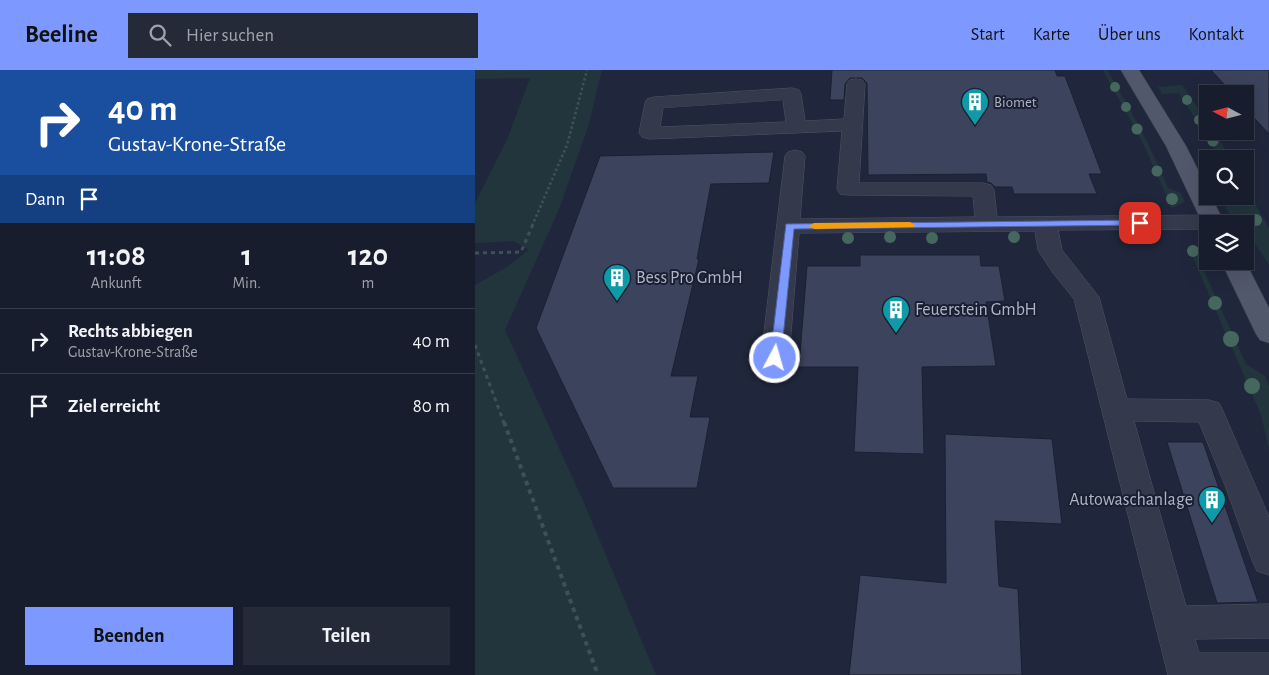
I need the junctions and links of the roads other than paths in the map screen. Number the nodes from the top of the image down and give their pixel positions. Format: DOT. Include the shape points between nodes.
graph roads {
  1 [pos="1130,70"];
  2 [pos="855,84"];
  3 [pos="853,125"];
  4 [pos="796,127"];
  5 [pos="795,156"];
  6 [pos="873,189"];
  7 [pos="1210,215"];
  8 [pos="1199,223"];
  9 [pos="1045,224"];
  10 [pos="872,225"];
  11 [pos="987,225"];
  12 [pos="789,226"];
  13 [pos="1237,270"];
  14 [pos="1269,334"];
  15 [pos="775,358"];
  16 [pos="1117,410"];
  17 [pos="1269,560"];
  18 [pos="1269,621"];
  19 [pos="1173,623"];
  20 [pos="1269,671"];
  21 [pos="1187,673"];
  1 -- 7 [label="main road" via="1176,146"];
  2 -- 3 [label="street"];
  3 -- 4 [label="street"];
  3 -- 6 [label="street" via="848,189"];
  4 -- 4 [label="street" via="793,94 654,103 649,133"];
  5 -- 12 [label="street"];
  6 -- 10 [label="street"];
  6 -- 11 [label="street" via="983,190"];
  8 -- 9 [label="street"];
  9 -- 11 [label="street"];
  9 -- 16 [label="street" via="1050,250 1086,297"];
  10 -- 11 [label="street"];
  10 -- 12 [label="street"];
  12 -- 15 [label="street"];
  13 -- 14 [label="main road"];
  16 -- 17 [label="street" via="1209,411"];
  16 -- 19 [label="street"];
  18 -- 19 [label="street"];
  19 -- 21 [label="street"];
  20 -- 21 [label="street"];
}
